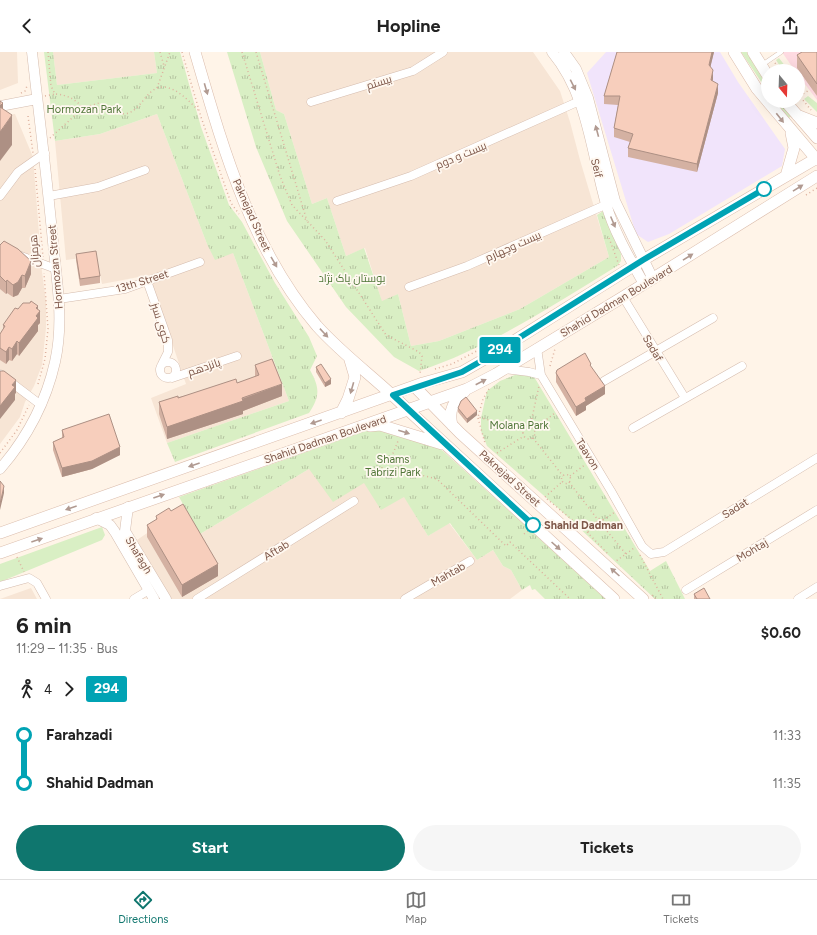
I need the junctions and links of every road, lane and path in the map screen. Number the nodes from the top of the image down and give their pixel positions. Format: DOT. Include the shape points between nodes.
graph roads {
  1 [pos="32,52"];
  2 [pos="48,52"];
  3 [pos="160,52"];
  4 [pos="170,52"];
  5 [pos="182,52"];
  6 [pos="195,52"];
  7 [pos="242,52"];
  8 [pos="256,52"];
  9 [pos="443,52"];
  10 [pos="552,52"];
  11 [pos="564,52"];
  12 [pos="734,52"];
  13 [pos="753,52"];
  14 [pos="781,52"];
  15 [pos="774,60"];
  16 [pos="764,64"];
  17 [pos="777,64"];
  18 [pos="761,66"];
  19 [pos="164,67"];
  20 [pos="157,88"];
  21 [pos="809,90"];
  22 [pos="805,92"];
  23 [pos="37,98"];
  24 [pos="585,99"];
  25 [pos="310,102"];
  26 [pos="805,102"];
  27 [pos="0,106"];
  28 [pos="84,108"];
  29 [pos="790,108"];
  30 [pos="199,111"];
  31 [pos="812,111"];
  32 [pos="795,115"];
  33 [pos="28,116"];
  34 [pos="817,123"];
  35 [pos="790,130"];
  36 [pos="817,138"];
  37 [pos="43,142"];
  38 [pos="45,153"];
  39 [pos="816,159"];
  40 [pos="34,160"];
  41 [pos="34,167"];
  42 [pos="145,170"];
  43 [pos="786,176"];
  44 [pos="817,176"];
  45 [pos="0,196"];
  46 [pos="49,196"];
  47 [pos="337,201"];
  48 [pos="611,203"];
  49 [pos="243,220"];
  50 [pos="307,222"];
  51 [pos="609,237"];
  52 [pos="12,251"];
  53 [pos="43,258"];
  54 [pos="200,262"];
  55 [pos="638,263"];
  56 [pos="43,266"];
  57 [pos="620,268"];
  58 [pos="56,269"];
  59 [pos="147,281"];
  60 [pos="648,281"];
  61 [pos="409,287"];
  62 [pos="623,298"];
  63 [pos="59,299"];
  64 [pos="713,318"];
  65 [pos="537,348"];
  66 [pos="655,352"];
  67 [pos="237,356"];
  68 [pos="350,360"];
  69 [pos="742,366"];
  70 [pos="505,369"];
  71 [pos="0,374"];
  72 [pos="420,374"];
  73 [pos="541,375"];
  74 [pos="172,378"];
  75 [pos="604,380"];
  76 [pos="38,384"];
  77 [pos="539,385"];
  78 [pos="414,387"];
  79 [pos="490,387"];
  80 [pos="467,389"];
  81 [pos="393,395"];
  82 [pos="685,398"];
  83 [pos="30,401"];
  84 [pos="429,403"];
  85 [pos="41,405"];
  86 [pos="408,410"];
  87 [pos="340,413"];
  88 [pos="555,413"];
  89 [pos="478,417"];
  90 [pos="452,425"];
  91 [pos="530,427"];
  92 [pos="633,428"];
  93 [pos="352,429"];
  94 [pos="534,429"];
  95 [pos="524,430"];
  96 [pos="460,433"];
  97 [pos="524,436"];
  98 [pos="533,438"];
  99 [pos="398,440"];
  100 [pos="445,444"];
  101 [pos="487,446"];
  102 [pos="0,453"];
  103 [pos="495,454"];
  104 [pos="817,458"];
  105 [pos="390,461"];
  106 [pos="586,464"];
  107 [pos="0,469"];
  108 [pos="396,469"];
  109 [pos="563,476"];
  110 [pos="570,476"];
  111 [pos="563,482"];
  112 [pos="569,482"];
  113 [pos="354,501"];
  114 [pos="128,507"];
  115 [pos="817,510"];
  116 [pos="615,512"];
  117 [pos="96,518"];
  118 [pos="598,520"];
  119 [pos="603,520"];
  120 [pos="597,524"];
  121 [pos="602,525"];
  122 [pos="588,532"];
  123 [pos="0,533"];
  124 [pos="636,547"];
  125 [pos="0,552"];
  126 [pos="626,554"];
  127 [pos="651,554"];
  128 [pos="16,556"];
  129 [pos="470,561"];
  130 [pos="26,577"];
  131 [pos="0,586"];
  132 [pos="817,588"];
  133 [pos="686,590"];
  134 [pos="154,592"];
  135 [pos="647,596"];
  136 [pos="46,599"];
  137 [pos="134,599"];
  138 [pos="166,599"];
  139 [pos="197,599"];
  140 [pos="405,599"];
  141 [pos="570,599"];
  142 [pos="614,599"];
  143 [pos="656,599"];
  144 [pos="798,599"];
  1 -- 23 [label="street, Hormozan Street"];
  2 -- 28 [label="path" via="51,86 55,94 66,95"];
  3 -- 19 [label="path"];
  4 -- 19 [label="path"];
  5 -- 30 [label="path"];
  6 -- 68 [label="main road, Paknejad Street, one-way" via="219,134 259,237 285,282 317,326"];
  7 -- 50 [label="path" via="280,176 292,205"];
  8 -- 50 [label="path"];
  9 -- 25 [label="street, بیستم" via="413,71"];
  10 -- 24 [label="street, Seif, one-way"];
  11 -- 24 [label="street, Seif" via="576,69"];
  12 -- 35 [label="main road, one-way" via="757,89"];
  13 -- 18 [label="main road"];
  14 -- 16 [label="lane"];
  15 -- 17 [label="path"];
  19 -- 20 [label="path"];
  20 -- 28 [label="path" via="129,113 111,112 99,102"];
  20 -- 30 [label="path" via="174,90"];
  21 -- 22 [label="path"];
  23 -- 27 [label="street"];
  23 -- 37 [label="street, Hormozan Street"];
  24 -- 47 [label="street, بیست و دوم" via="411,176"];
  24 -- 48 [label="street, Seif"];
  26 -- 31 [label="path"];
  28 -- 37 [label="path"];
  29 -- 32 [label="main road"];
  30 -- 49 [label="path" via="231,203"];
  32 -- 34 [label="main road"];
  32 -- 36 [label="main road"];
  33 -- 40 [label="path"];
  35 -- 39 [label="main road"];
  35 -- 43 [label="main road" via="794,144 793,156"];
  37 -- 38 [label="street, Hormozan Street"];
  38 -- 45 [label="street" via="18,172"];
  38 -- 46 [label="street, Hormozan Street"];
  39 -- 43 [label="main road, Shahid Dadman Boulevard"];
  41 -- 53 [label="path, هرمزان"];
  42 -- 46 [label="street" via="98,187"];
  43 -- 55 [label="main road, Shahid Dadman Boulevard"];
  60 -- 44 [label="main road, Shahid Dadman Boulevard, one-way"];
  46 -- 58 [label="street, Hormozan Street"];
  48 -- 55 [label="street, Seif"];
  48 -- 61 [label="street, بیست وچهارم" via="467,266"];
  50 -- 72 [label="path" via="324,240 386,335 422,356"];
  51 -- 57 [label="path"];
  52 -- 58 [label="street"];
  54 -- 59 [label="street, 13th Street"];
  55 -- 60 [label="street, Seif"];
  55 -- 78 [label="main road, Shahid Dadman Boulevard" via="462,372"];
  56 -- 76 [label="path, هرمزان" via="48,329 45,359"];
  58 -- 63 [label="street, Hormozan Street"];
  59 -- 63 [label="street, 13th Street" via="125,289"];
  59 -- 74 [label="street, کوی سبز" via="168,340 168,352 160,370 161,375"];
  60 -- 62 [label="main road, Shahid Dadman Boulevard"];
  62 -- 65 [label="main road, Shahid Dadman Boulevard"];
  62 -- 66 [label="street, Sadaf"];
  63 -- 85 [label="street, Hormozan Street" via="60,327 55,363"];
  64 -- 66 [label="street"];
  65 -- 70 [label="main road, Shahid Dadman Boulevard"];
  65 -- 73 [label="street, Taavon"];
  66 -- 75 [label="street"];
  66 -- 82 [label="street, Sadaf"];
  67 -- 74 [label="street, پانزدهم"];
  68 -- 81 [label="main road, Paknejad Street"];
  68 -- 87 [label="main road, one-way" via="355,377"];
  69 -- 82 [label="street"];
  70 -- 73 [label="street"];
  80 -- 70 [label="main road, Shahid Dadman Boulevard, one-way"];
  71 -- 85 [label="street"];
  73 -- 127 [label="street, Taavon" via="642,546"];
  77 -- 91 [label="path"];
  78 -- 81 [label="main road, Shahid Dadman Boulevard"];
  78 -- 84 [label="main road, Paknejad Street"];
  79 -- 89 [label="path" via="483,399"];
  80 -- 84 [label="main road, Shahid Dadman Boulevard"];
  80 -- 90 [label="main road" via="451,407 449,414"];
  81 -- 86 [label="main road, Paknejad Street"];
  81 -- 87 [label="main road, Shahid Dadman Boulevard"];
  82 -- 92 [label="street"];
  83 -- 102 [label="path" via="17,430"];
  84 -- 86 [label="main road, Shahid Dadman Boulevard"];
  84 -- 90 [label="main road, Paknejad Street"];
  85 -- 107 [label="street, Hormozan Street" via="32,424"];
  86 -- 93 [label="main road, Shahid Dadman Boulevard"];
  86 -- 100 [label="main road, Paknejad Street"];
  87 -- 123 [label="main road, Shahid Dadman Boulevard, one-way"];
  88 -- 94 [label="path"];
  89 -- 95 [label="path"];
  89 -- 101 [label="path"];
  90 -- 96 [label="main road, Paknejad Street"];
  91 -- 94 [label="path"];
  91 -- 95 [label="path"];
  93 -- 100 [label="main road, one-way" via="380,424"];
  114 -- 93 [label="main road, Shahid Dadman Boulevard, one-way"];
  94 -- 98 [label="path"];
  95 -- 97 [label="path"];
  96 -- 100 [label="main road" via="448,435"];
  135 -- 96 [label="main road, Paknejad Street, one-way"];
  97 -- 98 [label="path" via="527,439"];
  97 -- 103 [label="path"];
  98 -- 109 [label="path"];
  99 -- 105 [label="path"];
  100 -- 142 [label="main road, Paknejad Street, one-way"];
  104 -- 127 [label="street, Sadat" via="664,552"];
  105 -- 108 [label="path" via="396,465"];
  105 -- 108 [label="path" via="383,465 383,472 390,475"];
  106 -- 110 [label="path"];
  108 -- 141 [label="path" via="437,479 506,546 510,542"];
  109 -- 110 [label="path"];
  109 -- 111 [label="path"];
  110 -- 112 [label="path"];
  111 -- 112 [label="path"];
  111 -- 122 [label="path" via="545,497"];
  112 -- 118 [label="path"];
  113 -- 139 [label="street, Aftab"];
  114 -- 117 [label="main road, Shahid Dadman Boulevard"];
  114 -- 134 [label="street, Shafagh" via="125,531"];
  115 -- 133 [label="street, Mohtaj"];
  116 -- 119 [label="path"];
  125 -- 117 [label="main road, Shahid Dadman Boulevard, one-way"];
  117 -- 134 [label="street, Shafagh" via="110,525"];
  118 -- 119 [label="path"];
  118 -- 120 [label="path"];
  119 -- 121 [label="path"];
  120 -- 121 [label="path"];
  120 -- 122 [label="path"];
  121 -- 126 [label="path"];
  122 -- 126 [label="path" via="616,562"];
  124 -- 126 [label="path"];
  128 -- 130 [label="path"];
  129 -- 140 [label="street, Mahtab"];
  130 -- 131 [label="street"];
  130 -- 136 [label="street" via="37,583"];
  132 -- 144 [label="street"];
  134 -- 137 [label="street"];
  134 -- 138 [label="street, Shafagh"];
  135 -- 143 [label="path"];
}
